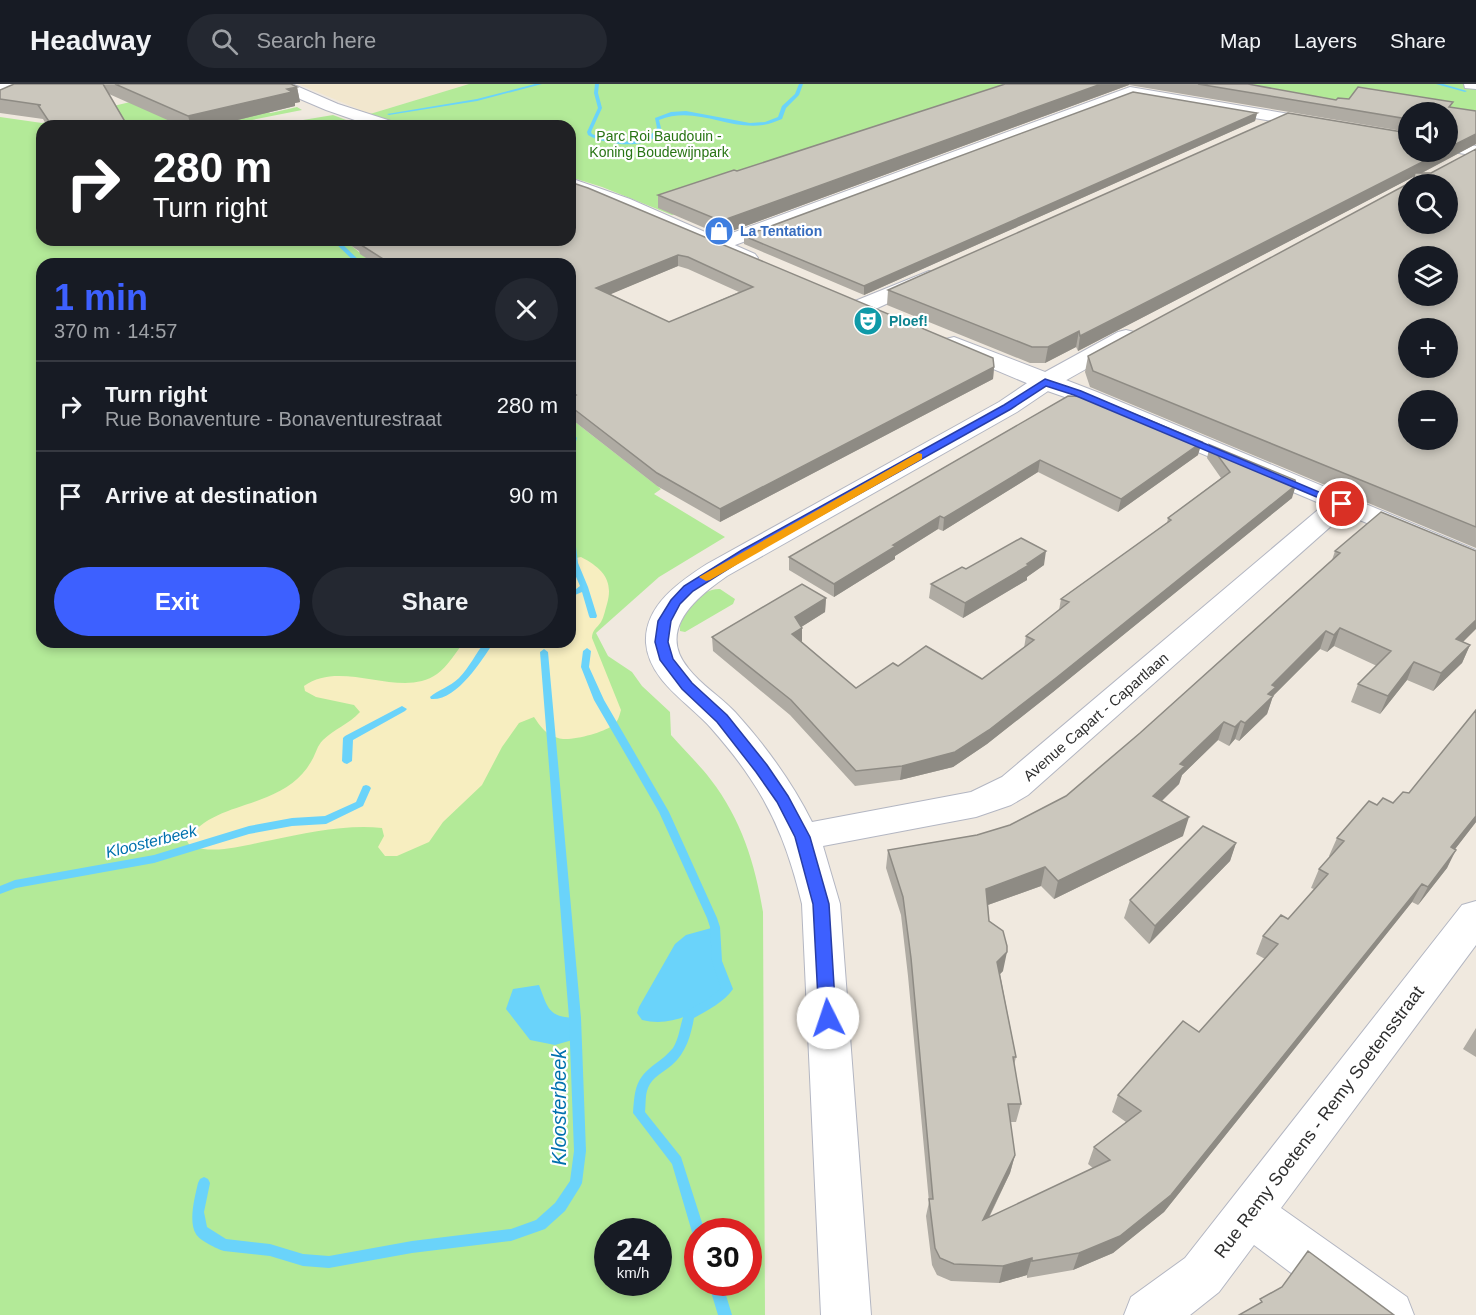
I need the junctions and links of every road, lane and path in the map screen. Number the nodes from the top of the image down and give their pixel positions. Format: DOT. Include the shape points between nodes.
graph roads {
  1 [pos="14,84"];
  2 [pos="278,84"];
  3 [pos="1149,84"];
  4 [pos="0,90"];
  5 [pos="1130,92"];
  6 [pos="1283,117"];
  7 [pos="370,120"];
  8 [pos="1254,131"];
  9 [pos="1398,137"];
  10 [pos="576,186"];
  11 [pos="720,244"];
  12 [pos="950,267"];
  13 [pos="771,268"];
  14 [pos="895,319"];
  15 [pos="1143,328"];
  16 [pos="937,337"];
  17 [pos="1045,382"];
  18 [pos="1342,504"];
  19 [pos="1476,560"];
  20 [pos="802,837"];
  21 [pos="1476,916"];
  22 [pos="1250,1214"];
  23 [pos="846,1315"];
  24 [pos="1149,1315"];
  25 [pos="1389,1315"];
  1 -- 4 [label="street"];
  2 -- 7 [label="street"];
  3 -- 5 [label="street"];
  5 -- 6 [label="street"];
  5 -- 11 [label="street"];
  6 -- 8 [label="street"];
  6 -- 9 [label="street"];
  10 -- 11 [label="street"];
  11 -- 13 [label="street"];
  12 -- 14 [label="street" via="854,302"];
  15 -- 17 [label="street"];
  16 -- 17 [label="street"];
  17 -- 18 [label="street"];
  17 -- 20 [label="street" via="1008,407 746,552 689,589 670,610 662,642 666,660 722,718 762,768"];
  18 -- 19 [label="street"];
  18 -- 20 [label="street, Avenue Capart - Capartlaan" via="1015,786 976,804"];
  20 -- 23 [label="street" via="821,904"];
  21 -- 22 [label="street, Rue Remy Soetens - Remy Soetensstraat"];
  22 -- 24 [label="street, Rue Remy Soetens - Remy Soetensstraat" via="1202,1275"];
  22 -- 25 [label="street"];
}
